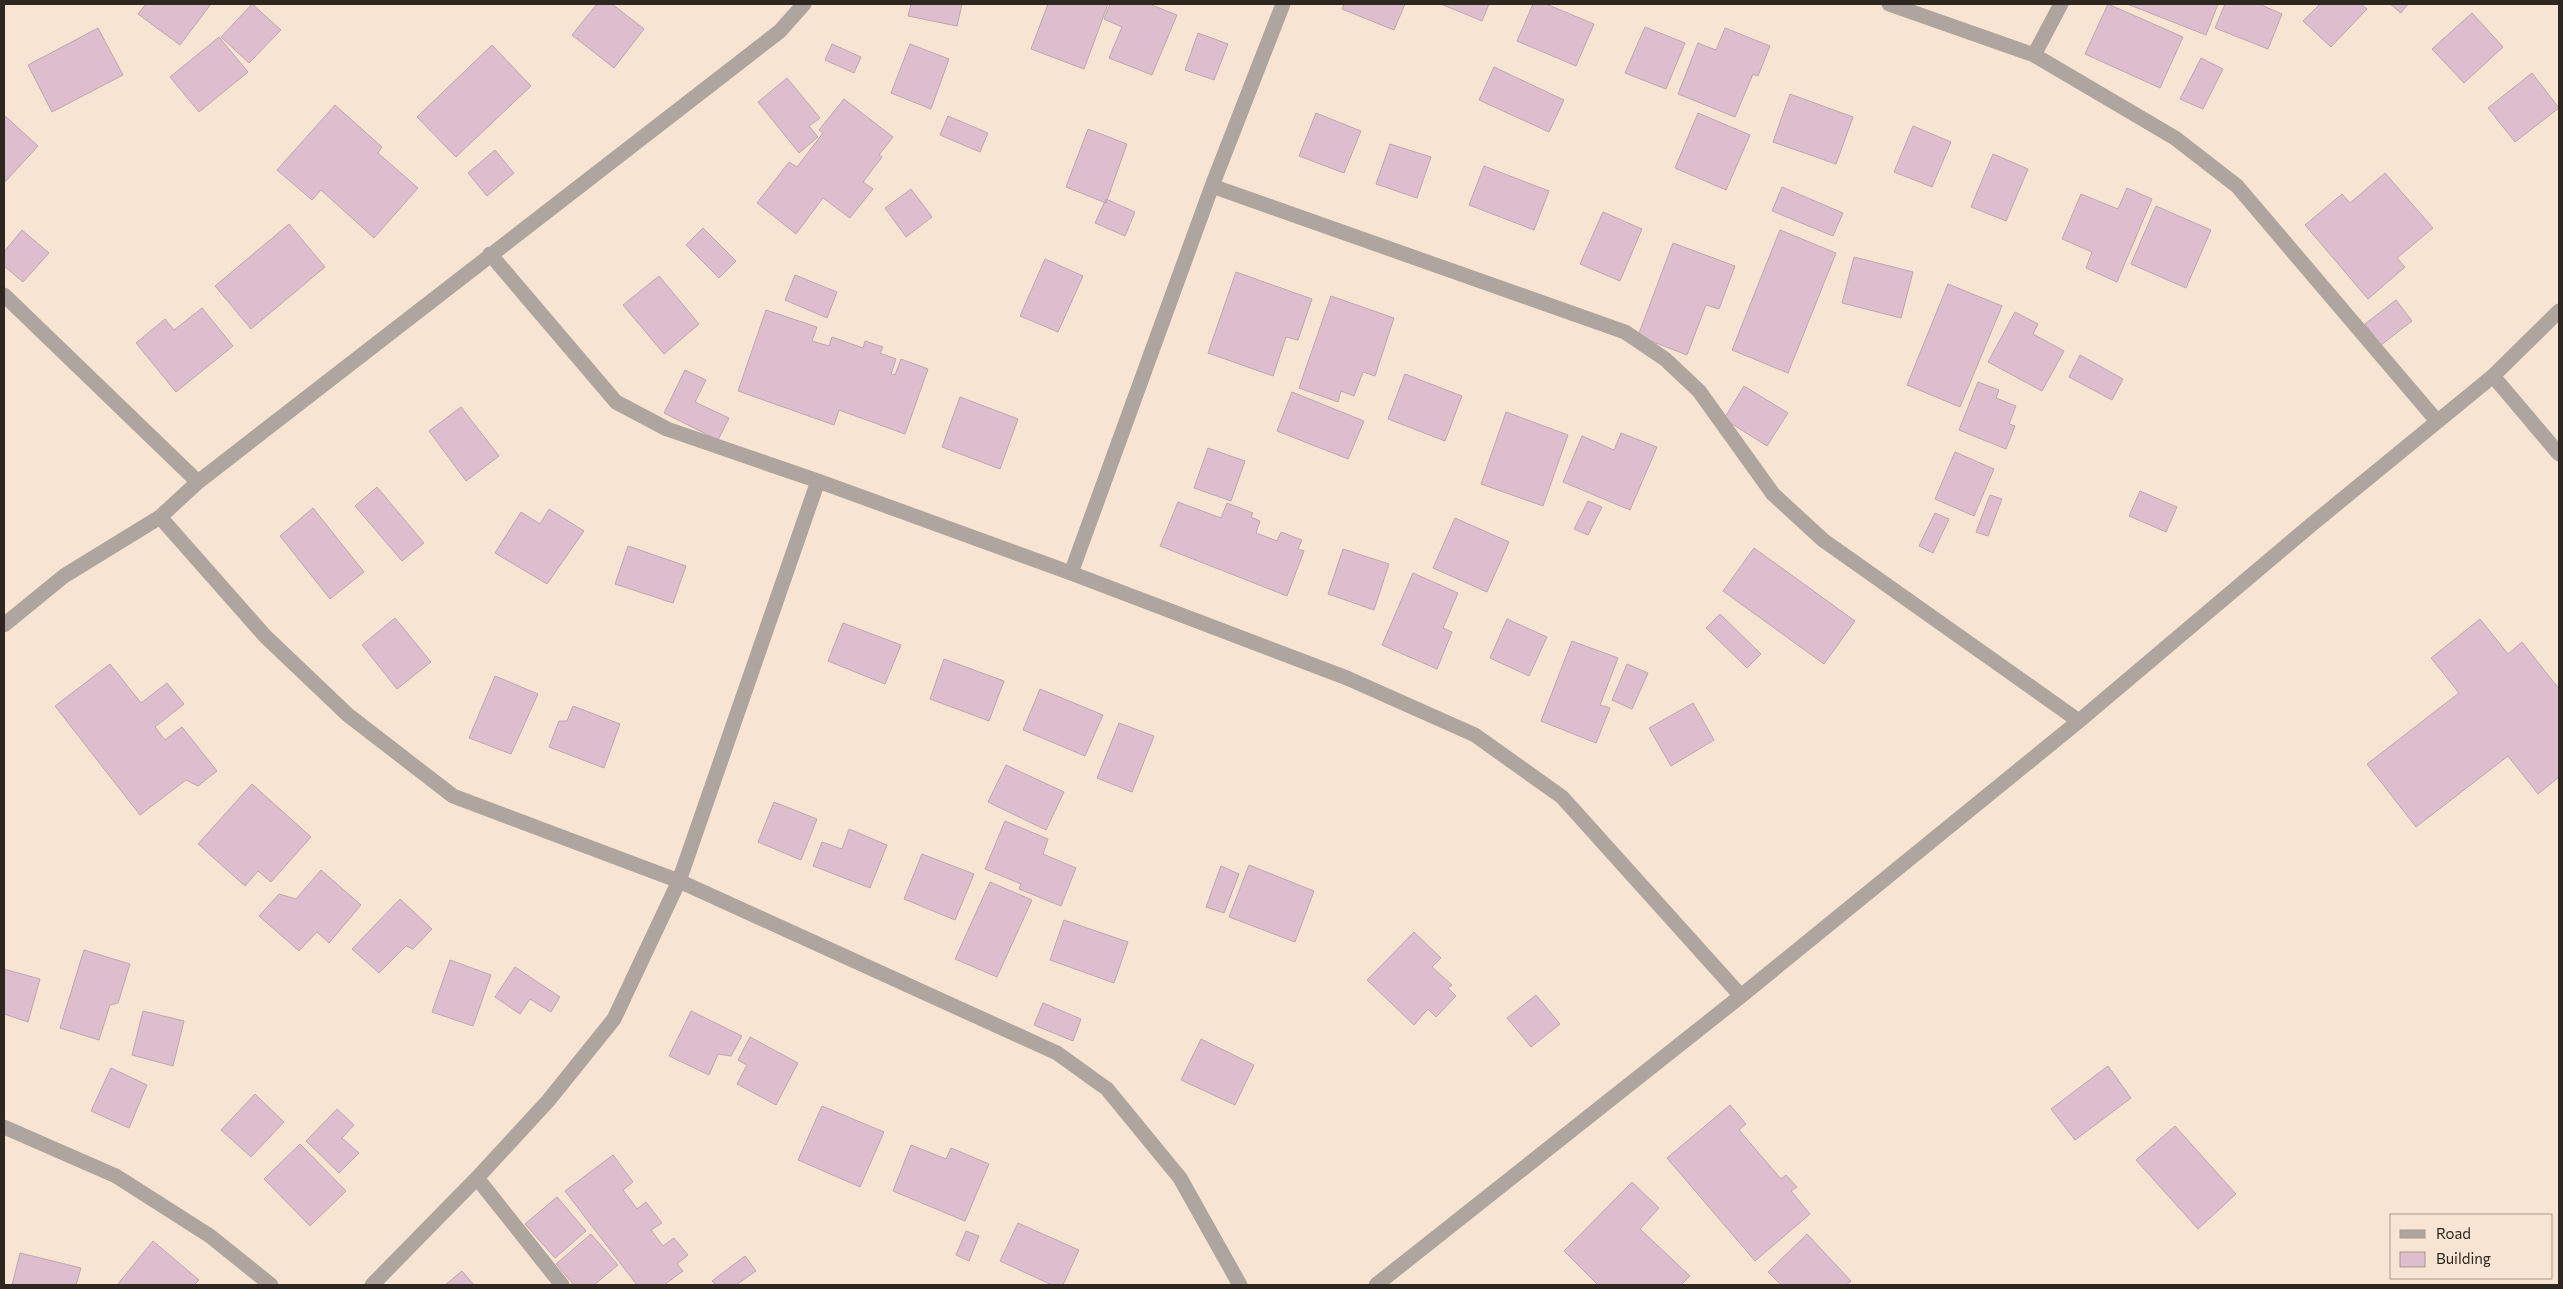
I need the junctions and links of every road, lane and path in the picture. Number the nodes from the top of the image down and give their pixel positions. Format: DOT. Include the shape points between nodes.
graph roads {
  1 [pos="804,4"];
  2 [pos="1283,4"];
  3 [pos="1889,4"];
  4 [pos="2061,4"];
  5 [pos="2034,55"];
  6 [pos="1212,186"];
  7 [pos="490,254"];
  8 [pos="4,295"];
  9 [pos="2559,311"];
  10 [pos="2493,376"];
  11 [pos="2437,421"];
  12 [pos="2559,454"];
  13 [pos="818,481"];
  14 [pos="198,482"];
  15 [pos="160,517"];
  16 [pos="1071,573"];
  17 [pos="4,625"];
  18 [pos="2079,721"];
  19 [pos="679,881"];
  20 [pos="1741,996"];
  21 [pos="4,1127"];
  22 [pos="477,1178"];
  23 [pos="271,1285"];
  24 [pos="372,1285"];
  25 [pos="562,1285"];
  26 [pos="1240,1285"];
  27 [pos="1376,1285"];
  1 -- 7 [label="street" via="780,31"];
  2 -- 6 [label="street"];
  3 -- 5 [label="street"];
  4 -- 5 [label="street"];
  5 -- 11 [label="street" via="2175,138 2237,186"];
  6 -- 16 [label="street"];
  6 -- 18 [label="street" via="1625,332 1665,359 1699,391 1773,494 1823,540"];
  7 -- 13 [label="street" via="616,402 667,429"];
  7 -- 14 [label="street"];
  8 -- 14 [label="street"];
  9 -- 10 [label="street"];
  10 -- 11 [label="street"];
  10 -- 12 [label="street"];
  11 -- 18 [label="street"];
  13 -- 16 [label="street"];
  13 -- 19 [label="street"];
  14 -- 15 [label="street"];
  15 -- 17 [label="street" via="64,576"];
  15 -- 19 [label="street" via="265,636 341,709 453,796"];
  16 -- 20 [label="street" via="1347,678 1475,735 1562,797"];
  18 -- 20 [label="street"];
  19 -- 22 [label="street" via="614,1019 548,1100"];
  19 -- 26 [label="street" via="1057,1053 1107,1089 1180,1178"];
  20 -- 27 [label="street"];
  21 -- 23 [label="street" via="116,1176 210,1236"];
  22 -- 24 [label="street"];
  22 -- 25 [label="street"];
}
